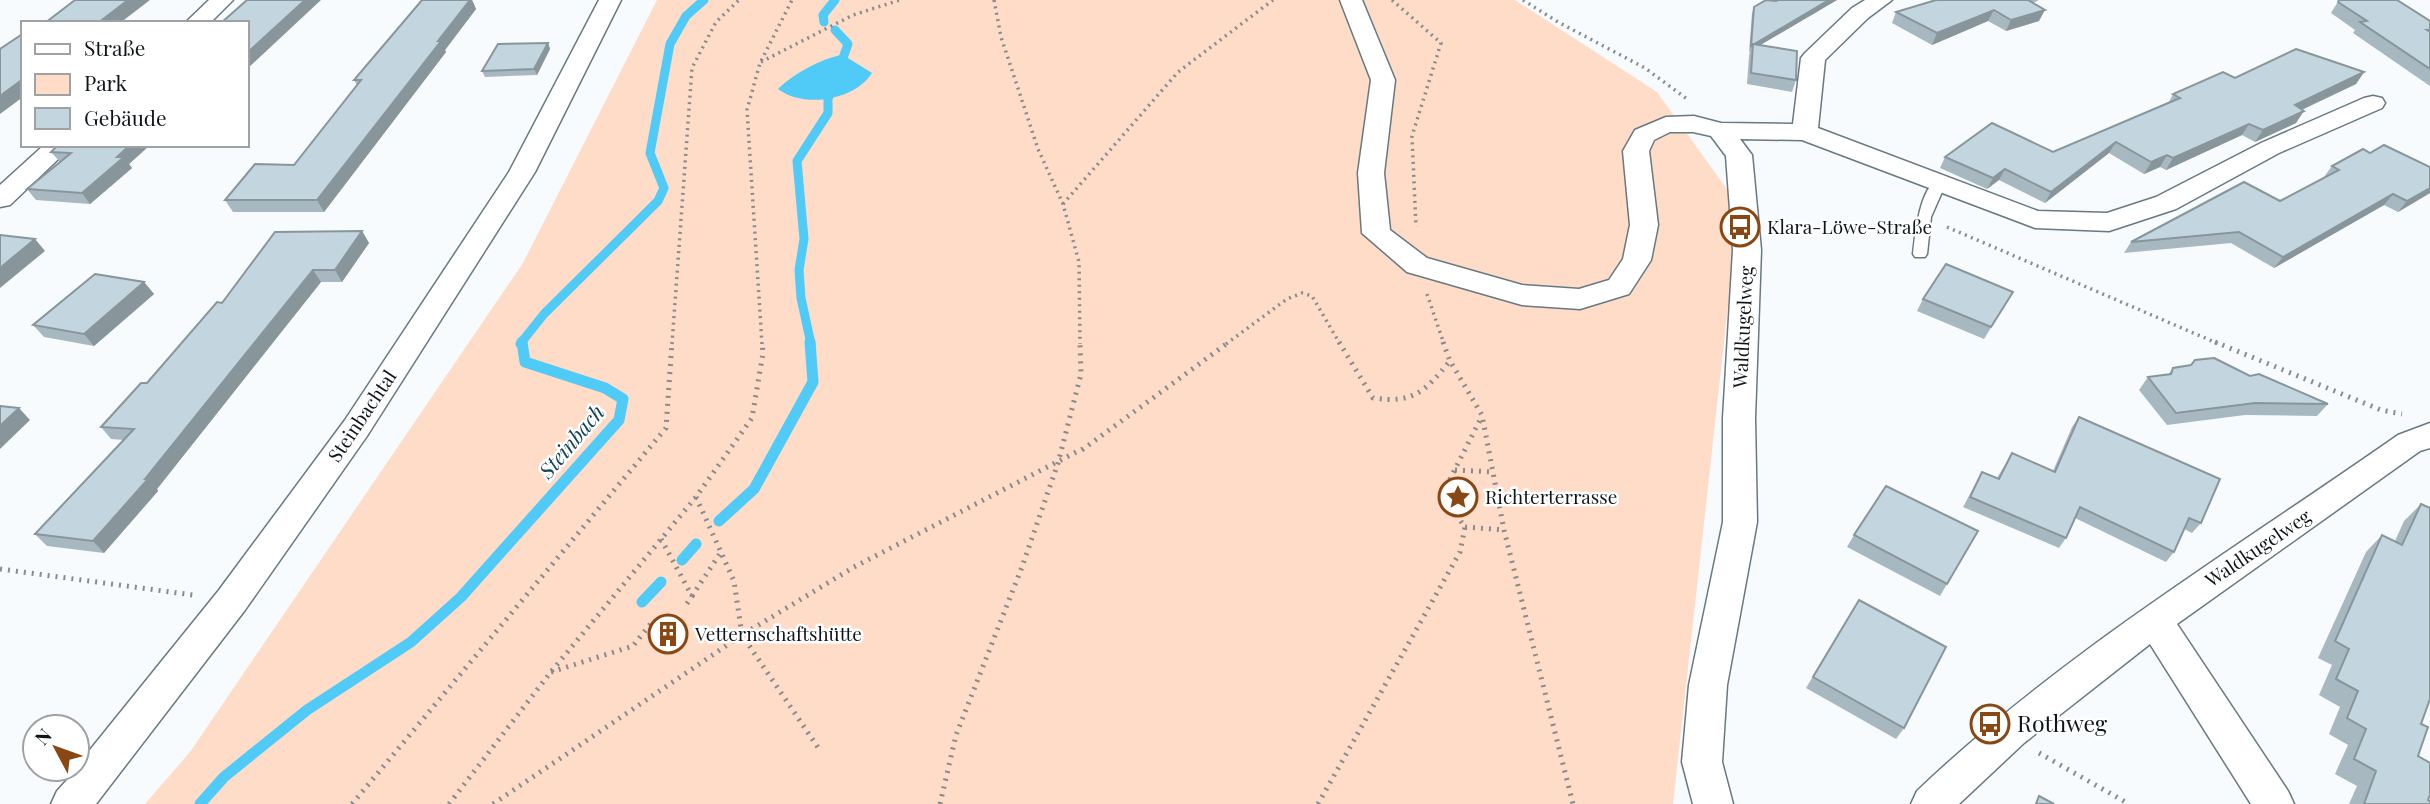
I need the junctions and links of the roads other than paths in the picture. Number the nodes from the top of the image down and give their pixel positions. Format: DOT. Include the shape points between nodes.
graph roads {
  1 [pos="222,0"];
  2 [pos="610,0"];
  3 [pos="1352,0"];
  4 [pos="1881,0"];
  5 [pos="198,21"];
  6 [pos="2373,103"];
  7 [pos="1720,131"];
  8 [pos="1805,132"];
  9 [pos="58,147"];
  10 [pos="1939,183"];
  11 [pos="0,199"];
  12 [pos="1920,254"];
  13 [pos="2421,425"];
  14 [pos="2154,619"];
  15 [pos="71,804"];
  16 [pos="1713,804"];
  17 [pos="1931,804"];
  18 [pos="2274,804"];
  1 -- 5 [label="street"];
  2 -- 15 [label="street, Steinbachtal" via="522,172 356,428 232,600"];
  3 -- 7 [label="street" via="1383,80 1371,173 1376,233 1417,265 1522,295 1580,299 1619,287 1637,260 1644,225 1636,151 1644,135 1666,125 1694,124"];
  4 -- 8 [label="street" via="1860,13 1813,58"];
  6 -- 10 [label="street" via="2270,148 2166,203 2109,222 2035,219"];
  7 -- 8 [label="street"];
  7 -- 16 [label="street, Waldkugelweg" via="1740,155 1747,250 1739,418 1740,522 1708,685 1702,762"];
  8 -- 10 [label="street"];
  9 -- 11 [label="street"];
  10 -- 12 [label="lane" via="1924,217"];
  13 -- 14 [label="street, Waldkugelweg" via="2409,443"];
  14 -- 17 [label="street, Waldkugelweg" via="1968,766"];
  14 -- 18 [label="street"];
}
